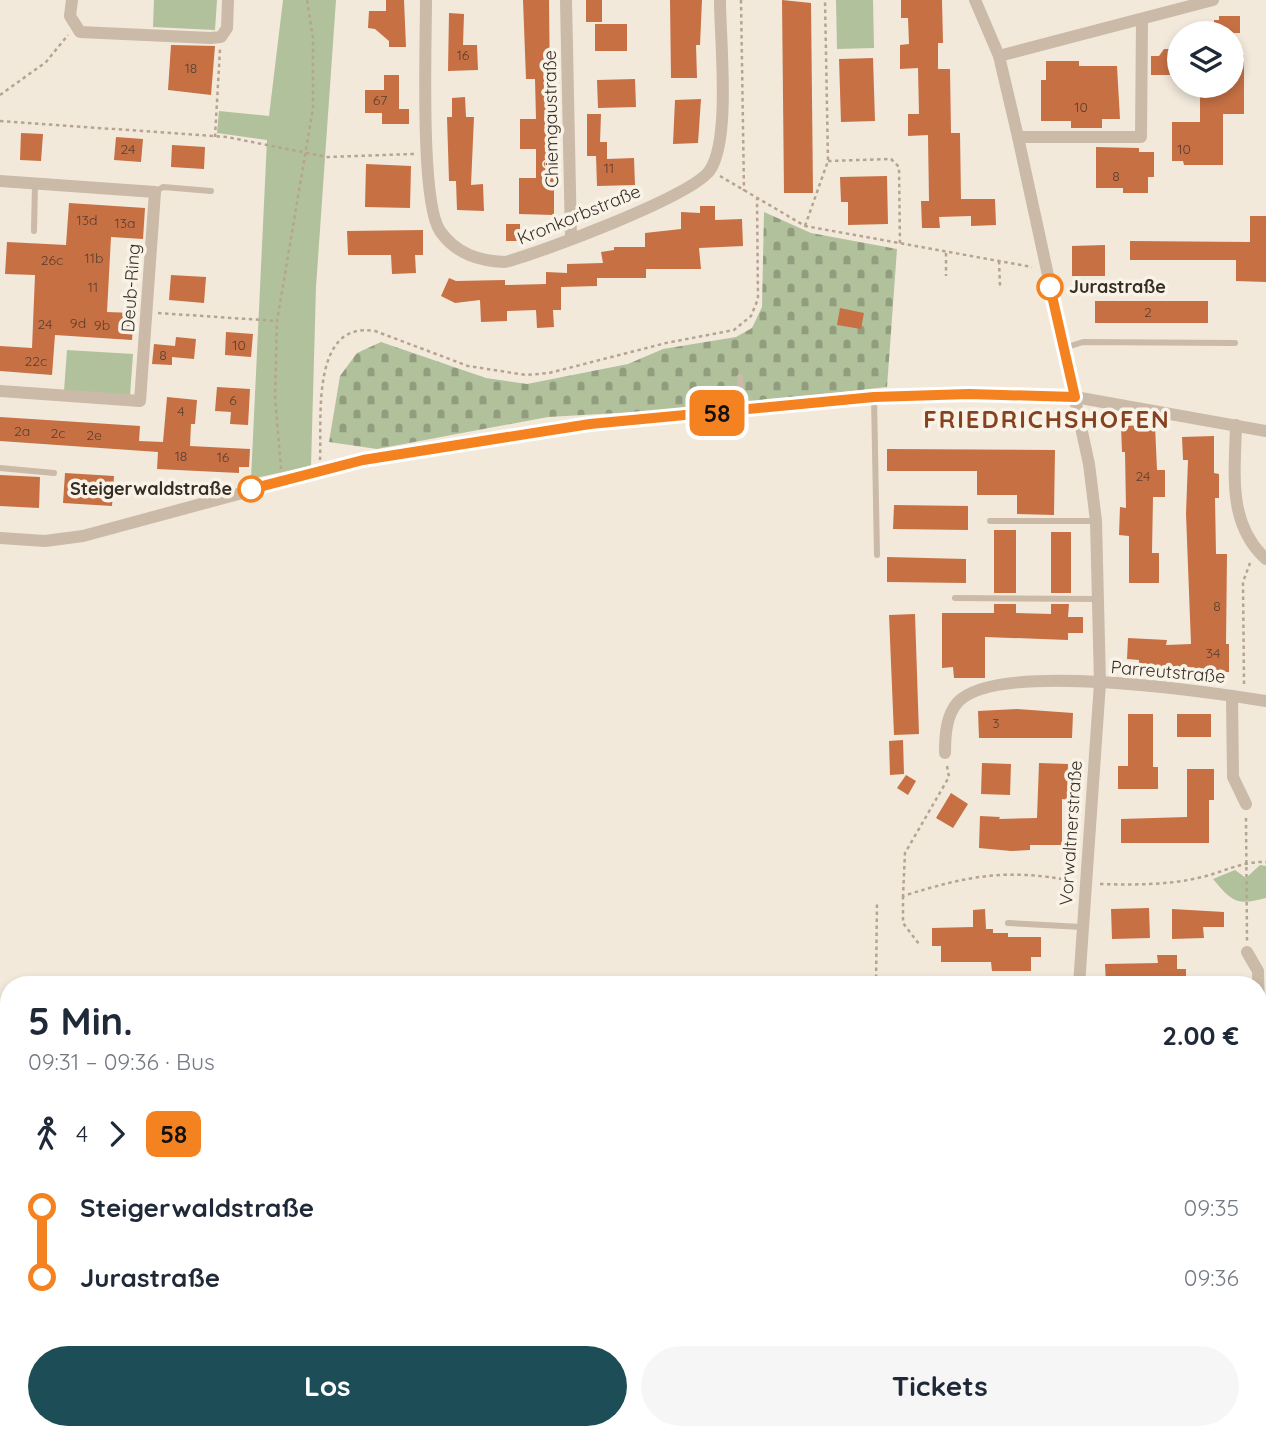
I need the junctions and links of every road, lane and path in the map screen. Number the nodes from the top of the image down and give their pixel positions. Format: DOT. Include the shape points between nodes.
graph roads {
  1 [pos="72,0"];
  2 [pos="228,0"];
  3 [pos="307,0"];
  4 [pos="426,0"];
  5 [pos="566,0"];
  6 [pos="720,0"];
  7 [pos="741,0"];
  8 [pos="825,0"];
  9 [pos="975,0"];
  10 [pos="1213,0"];
  11 [pos="1178,5"];
  12 [pos="1142,19"];
  13 [pos="74,27"];
  14 [pos="221,37"];
  15 [pos="999,56"];
  16 [pos="0,94"];
  17 [pos="0,121"];
  18 [pos="215,137"];
  19 [pos="1018,137"];
  20 [pos="307,154"];
  21 [pos="428,154"];
  22 [pos="828,161"];
  23 [pos="711,170"];
  24 [pos="0,181"];
  25 [pos="35,184"];
  26 [pos="211,191"];
  27 [pos="744,191"];
  28 [pos="155,192"];
  29 [pos="757,199"];
  30 [pos="805,226"];
  31 [pos="34,232"];
  32 [pos="571,238"];
  33 [pos="900,244"];
  34 [pos="946,253"];
  35 [pos="999,261"];
  36 [pos="1046,269"];
  37 [pos="946,276"];
  38 [pos="1000,286"];
  39 [pos="146,312"];
  40 [pos="277,321"];
  41 [pos="1236,343"];
  42 [pos="1064,348"];
  43 [pos="740,377"];
  44 [pos="0,391"];
  45 [pos="874,397"];
  46 [pos="1075,397"];
  47 [pos="743,410"];
  48 [pos="1236,425"];
  49 [pos="1266,431"];
  50 [pos="0,468"];
  51 [pos="320,471"];
  52 [pos="54,473"];
  53 [pos="283,480"];
  54 [pos="990,520"];
  55 [pos="1096,522"];
  56 [pos="0,538"];
  57 [pos="877,555"];
  58 [pos="1261,555"];
  59 [pos="955,598"];
  60 [pos="1099,599"];
  61 [pos="1100,683"];
  62 [pos="1238,697"];
  63 [pos="1266,701"];
  64 [pos="945,753"];
  65 [pos="1246,804"];
  66 [pos="1246,862"];
  67 [pos="1266,862"];
  68 [pos="1084,883"];
  69 [pos="903,896"];
  70 [pos="877,901"];
  71 [pos="1008,923"];
  72 [pos="1082,927"];
  73 [pos="919,944"];
  74 [pos="1247,952"];
  75 [pos="876,976"];
  76 [pos="1079,976"];
  77 [pos="1258,976"];
  1 -- 13 [label="street"];
  2 -- 14 [label="street"];
  3 -- 20 [label="path" via="314,73"];
  4 -- 21 [label="street, Kronkorbstraße"];
  5 -- 32 [label="street, Chiemgaustraße"];
  6 -- 23 [label="street" via="722,127"];
  7 -- 27 [label="path"];
  8 -- 22 [label="path"];
  9 -- 15 [label="street"];
  10 -- 11 [label="street"];
  11 -- 12 [label="street"];
  12 -- 15 [label="street"];
  12 -- 19 [label="street" via="1141,137"];
  13 -- 14 [label="street" via="80,32"];
  13 -- 16 [label="path" via="46,62"];
  14 -- 18 [label="path"];
  15 -- 19 [label="street"];
  17 -- 18 [label="path"];
  18 -- 20 [label="path"];
  19 -- 36 [label="street"];
  20 -- 21 [label="path"];
  20 -- 40 [label="path"];
  21 -- 32 [label="street, Kronkorbstraße" via="432,213 440,231 459,250 480,261 506,262"];
  22 -- 30 [label="path"];
  22 -- 33 [label="path" via="891,159 899,167"];
  23 -- 27 [label="path"];
  23 -- 32 [label="street, Kronkorbstraße" via="682,192"];
  24 -- 25 [label="street"];
  25 -- 28 [label="street"];
  25 -- 31 [label="lane"];
  26 -- 28 [label="lane" via="163,187"];
  27 -- 29 [label="path"];
  28 -- 39 [label="street, Deub-Ring"];
  29 -- 30 [label="path"];
  29 -- 51 [label="path" via="758,299 751,316 734,330 526,375 468,366 375,331 347,333 333,349 323,372"];
  30 -- 33 [label="path"];
  33 -- 34 [label="path"];
  34 -- 35 [label="path"];
  34 -- 37 [label="path"];
  35 -- 36 [label="path"];
  35 -- 38 [label="path"];
  36 -- 42 [label="street"];
  39 -- 40 [label="path"];
  39 -- 44 [label="street, Deub-Ring" via="140,401"];
  40 -- 53 [label="path" via="275,397"];
  41 -- 42 [label="lane" via="1083,342"];
  42 -- 46 [label="street"];
  43 -- 47 [label="lane"];
  45 -- 46 [label="street"];
  45 -- 47 [label="street"];
  45 -- 57 [label="lane"];
  46 -- 48 [label="street"];
  46 -- 55 [label="street"];
  47 -- 51 [label="street" via="527,432"];
  48 -- 49 [label="street"];
  48 -- 58 [label="street" via="1237,506 1246,537"];
  50 -- 52 [label="lane"];
  51 -- 53 [label="street"];
  53 -- 56 [label="street" via="83,536 45,541"];
  54 -- 55 [label="lane"];
  55 -- 60 [label="street"];
  58 -- 62 [label="path" via="1243,582"];
  59 -- 60 [label="lane"];
  60 -- 61 [label="street"];
  61 -- 62 [label="street, Parreutstraße"];
  61 -- 64 [label="street, Parreutstraße" via="1016,680 982,688 958,702 946,727"];
  61 -- 68 [label="street, Vorwaltnerstraße"];
  62 -- 63 [label="street, Parreutstraße"];
  62 -- 65 [label="street, Parreutstraße" via="1233,777"];
  64 -- 69 [label="path" via="949,777 905,853"];
  65 -- 66 [label="path"];
  66 -- 67 [label="path"];
  66 -- 68 [label="path" via="1199,878 1166,883"];
  66 -- 74 [label="path"];
  68 -- 69 [label="path" via="995,873"];
  68 -- 72 [label="street, Vorwaltnerstraße"];
  69 -- 73 [label="path" via="903,922"];
  70 -- 75 [label="path"];
  71 -- 72 [label="lane"];
  72 -- 76 [label="street, Vorwaltnerstraße"];
  74 -- 77 [label="street"];
}
